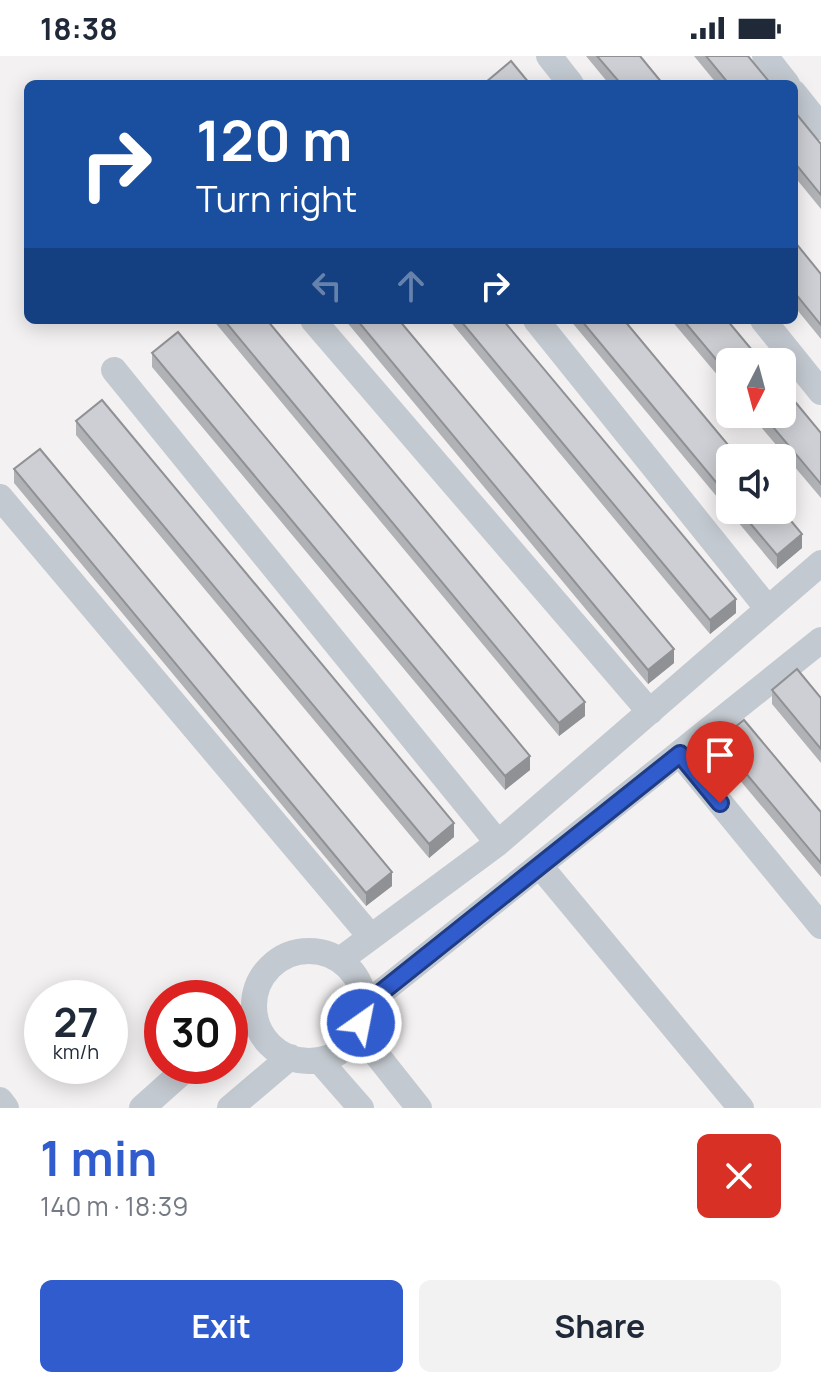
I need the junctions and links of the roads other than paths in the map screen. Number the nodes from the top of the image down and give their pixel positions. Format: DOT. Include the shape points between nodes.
graph roads {
  1 [pos="549,56"];
  2 [pos="765,56"];
  3 [pos="568,80"];
  4 [pos="784,80"];
  5 [pos="798,98"];
  6 [pos="821,127"];
  7 [pos="316,324"];
  8 [pos="539,324"];
  9 [pos="766,324"];
  10 [pos="114,370"];
  11 [pos="821,392"];
  12 [pos="0,497"];
  13 [pos="821,563"];
  14 [pos="768,609"];
  15 [pos="816,655"];
  16 [pos="650,712"];
  17 [pos="680,754"];
  18 [pos="498,843"];
  19 [pos="540,866"];
  20 [pos="821,926"];
  21 [pos="371,937"];
  22 [pos="340,960"];
  23 [pos="254,1014"];
  24 [pos="361,1018"];
  25 [pos="248,1019"];
  26 [pos="290,1057"];
  27 [pos="319,1060"];
  28 [pos="169,1084"];
  29 [pos="0,1100"];
  30 [pos="232,1107"];
  31 [pos="6,1108"];
  32 [pos="142,1108"];
  33 [pos="361,1108"];
  34 [pos="419,1108"];
  35 [pos="741,1108"];
  1 -- 3 [label="street"];
  2 -- 4 [label="street"];
  5 -- 6 [label="street"];
  7 -- 16 [label="street"];
  8 -- 14 [label="street"];
  9 -- 11 [label="street"];
  10 -- 18 [label="street"];
  12 -- 21 [label="street"];
  13 -- 14 [label="street"];
  14 -- 16 [label="street"];
  15 -- 17 [label="street"];
  16 -- 18 [label="street"];
  17 -- 19 [label="street"];
  17 -- 20 [label="street"];
  18 -- 21 [label="street"];
  19 -- 24 [label="street"];
  19 -- 35 [label="street"];
  21 -- 22 [label="street"];
  22 -- 23 [label="street" via="313,951 286,956 264,974"];
  22 -- 24 [label="street" via="358,980"];
  23 -- 25 [label="street"];
  23 -- 26 [label="street" via="266,1040"];
  24 -- 27 [label="street" via="342,1050"];
  24 -- 34 [label="street"];
  26 -- 27 [label="street"];
  26 -- 30 [label="street"];
  27 -- 33 [label="street"];
  28 -- 32 [label="street"];
  29 -- 31 [label="street"];
}
